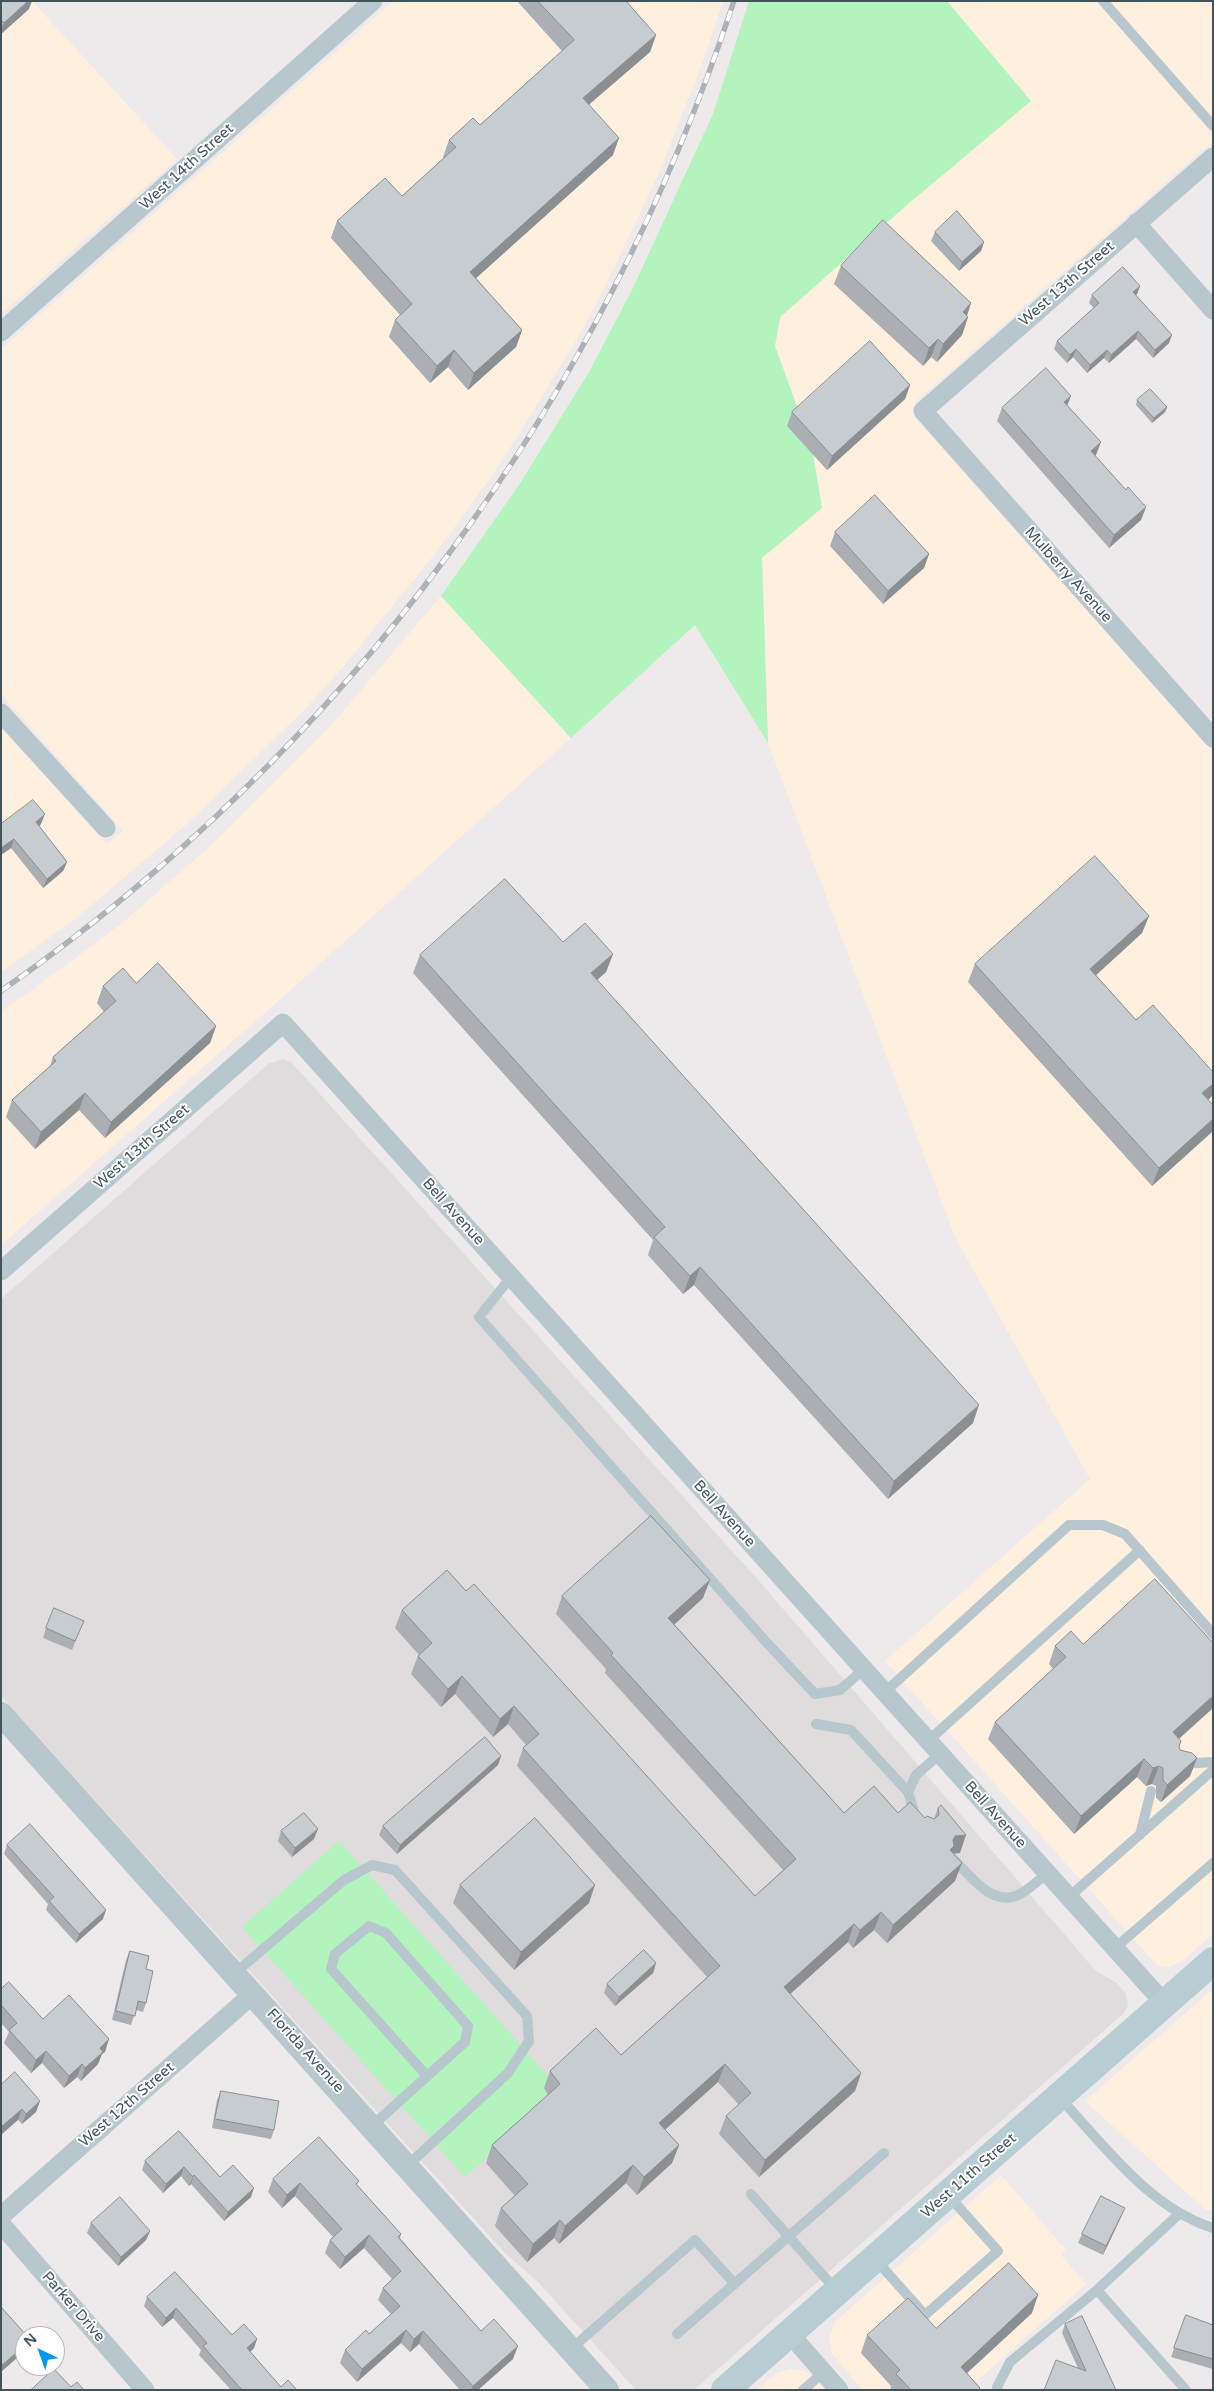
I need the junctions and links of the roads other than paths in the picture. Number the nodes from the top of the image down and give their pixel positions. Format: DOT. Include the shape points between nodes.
graph roads {
  1 [pos="373,1"];
  2 [pos="1103,1"];
  3 [pos="1213,126"];
  4 [pos="1213,157"];
  5 [pos="1136,223"];
  6 [pos="1213,310"];
  7 [pos="1,332"];
  8 [pos="923,411"];
  9 [pos="1,713"];
  10 [pos="1213,738"];
  11 [pos="106,828"];
  12 [pos="283,1024"];
  13 [pos="1,1272"];
  14 [pos="511,1277"];
  15 [pos="1140,1550"];
  16 [pos="1213,1634"];
  17 [pos="864,1669"];
  18 [pos="885,1692"];
  19 [pos="1,1714"];
  20 [pos="816,1724"];
  21 [pos="934,1747"];
  22 [pos="1213,1762"];
  23 [pos="1179,1764"];
  24 [pos="1213,1770"];
  25 [pos="1150,1791"];
  26 [pos="908,1792"];
  27 [pos="922,1824"];
  28 [pos="1140,1835"];
  29 [pos="953,1859"];
  30 [pos="1213,1863"];
  31 [pos="1048,1873"];
  32 [pos="1069,1897"];
  33 [pos="1116,1948"];
  34 [pos="1213,1961"];
  35 [pos="235,1973"];
  36 [pos="254,1994"];
  37 [pos="1165,2004"];
  38 [pos="427,2076"];
  39 [pos="1059,2097"];
  40 [pos="372,2126"];
  41 [pos="884,2153"];
  42 [pos="407,2166"];
  43 [pos="751,2194"];
  44 [pos="947,2194"];
  45 [pos="1179,2214"];
  46 [pos="1,2216"];
  47 [pos="1,2224"];
  48 [pos="1213,2228"];
  49 [pos="788,2237"];
  50 [pos="874,2258"];
  51 [pos="735,2284"];
  52 [pos="1097,2290"];
  53 [pos="837,2292"];
  54 [pos="677,2334"];
  55 [pos="790,2334"];
  56 [pos="571,2349"];
  57 [pos="824,2372"];
  58 [pos="730,2388"];
  59 [pos="804,2389"];
  60 [pos="145,2390"];
  61 [pos="607,2390"];
  62 [pos="839,2390"];
  63 [pos="998,2390"];
  64 [pos="1186,2390"];
  1 -- 7 [label="street, West 14th Street"];
  2 -- 3 [label="lane"];
  4 -- 5 [label="street, West 13th Street"];
  5 -- 6 [label="street"];
  5 -- 8 [label="street, West 13th Street"];
  8 -- 10 [label="street, Mulberry Avenue"];
  9 -- 11 [label="street"];
  12 -- 13 [label="street, West 13th Street"];
  12 -- 14 [label="street, Bell Avenue"];
  14 -- 17 [label="street, Bell Avenue"];
  14 -- 17 [label="lane" via="479,1317 767,1643 815,1694 840,1690"];
  15 -- 16 [label="lane"];
  15 -- 18 [label="lane" via="1125,1534 1103,1525 1069,1525"];
  15 -- 21 [label="lane"];
  17 -- 18 [label="street, Bell Avenue"];
  18 -- 21 [label="street, Bell Avenue"];
  19 -- 35 [label="street, Florida Avenue"];
  20 -- 26 [label="lane" via="851,1730"];
  21 -- 26 [label="lane"];
  21 -- 31 [label="street, Bell Avenue"];
  22 -- 23 [label="lane"];
  24 -- 28 [label="lane"];
  25 -- 28 [label="lane"];
  26 -- 27 [label="lane" via="913,1812"];
  28 -- 32 [label="lane"];
  29 -- 31 [label="lane" via="986,1891 1002,1899 1018,1896"];
  30 -- 33 [label="lane"];
  31 -- 32 [label="street, Bell Avenue"];
  32 -- 33 [label="street, Bell Avenue"];
  33 -- 37 [label="street, Bell Avenue"];
  34 -- 37 [label="main road, West 11th Street"];
  35 -- 36 [label="street, Florida Avenue"];
  35 -- 42 [label="lane" via="344,1880 372,1865 395,1870 527,2016 529,2041 508,2073"];
  36 -- 40 [label="street, Florida Avenue"];
  36 -- 46 [label="street, West 12th Street"];
  37 -- 39 [label="main road, West 11th Street"];
  38 -- 38 [label="lane" via="465,2042 468,2026 386,1933 369,1926 335,1954 331,1969"];
  38 -- 40 [label="lane"];
  39 -- 44 [label="main road, West 11th Street"];
  39 -- 45 [label="lane" via="1141,2183"];
  40 -- 42 [label="street, Florida Avenue"];
  41 -- 49 [label="lane"];
  42 -- 56 [label="street, Florida Avenue"];
  43 -- 49 [label="lane"];
  44 -- 50 [label="main road, West 11th Street"];
  44 -- 50 [label="lane" via="998,2251 925,2315"];
  45 -- 48 [label="lane"];
  45 -- 52 [label="lane"];
  47 -- 60 [label="street, Parker Drive"];
  49 -- 51 [label="lane"];
  49 -- 53 [label="lane"];
  50 -- 53 [label="main road, West 11th Street"];
  51 -- 54 [label="lane"];
  51 -- 56 [label="lane" via="695,2240"];
  52 -- 63 [label="lane" via="1010,2362"];
  52 -- 64 [label="lane"];
  53 -- 55 [label="main road, West 11th Street"];
  55 -- 57 [label="street"];
  55 -- 58 [label="main road, West 11th Street"];
  56 -- 61 [label="street, Florida Avenue"];
  57 -- 59 [label="lane"];
  57 -- 62 [label="street"];
}
